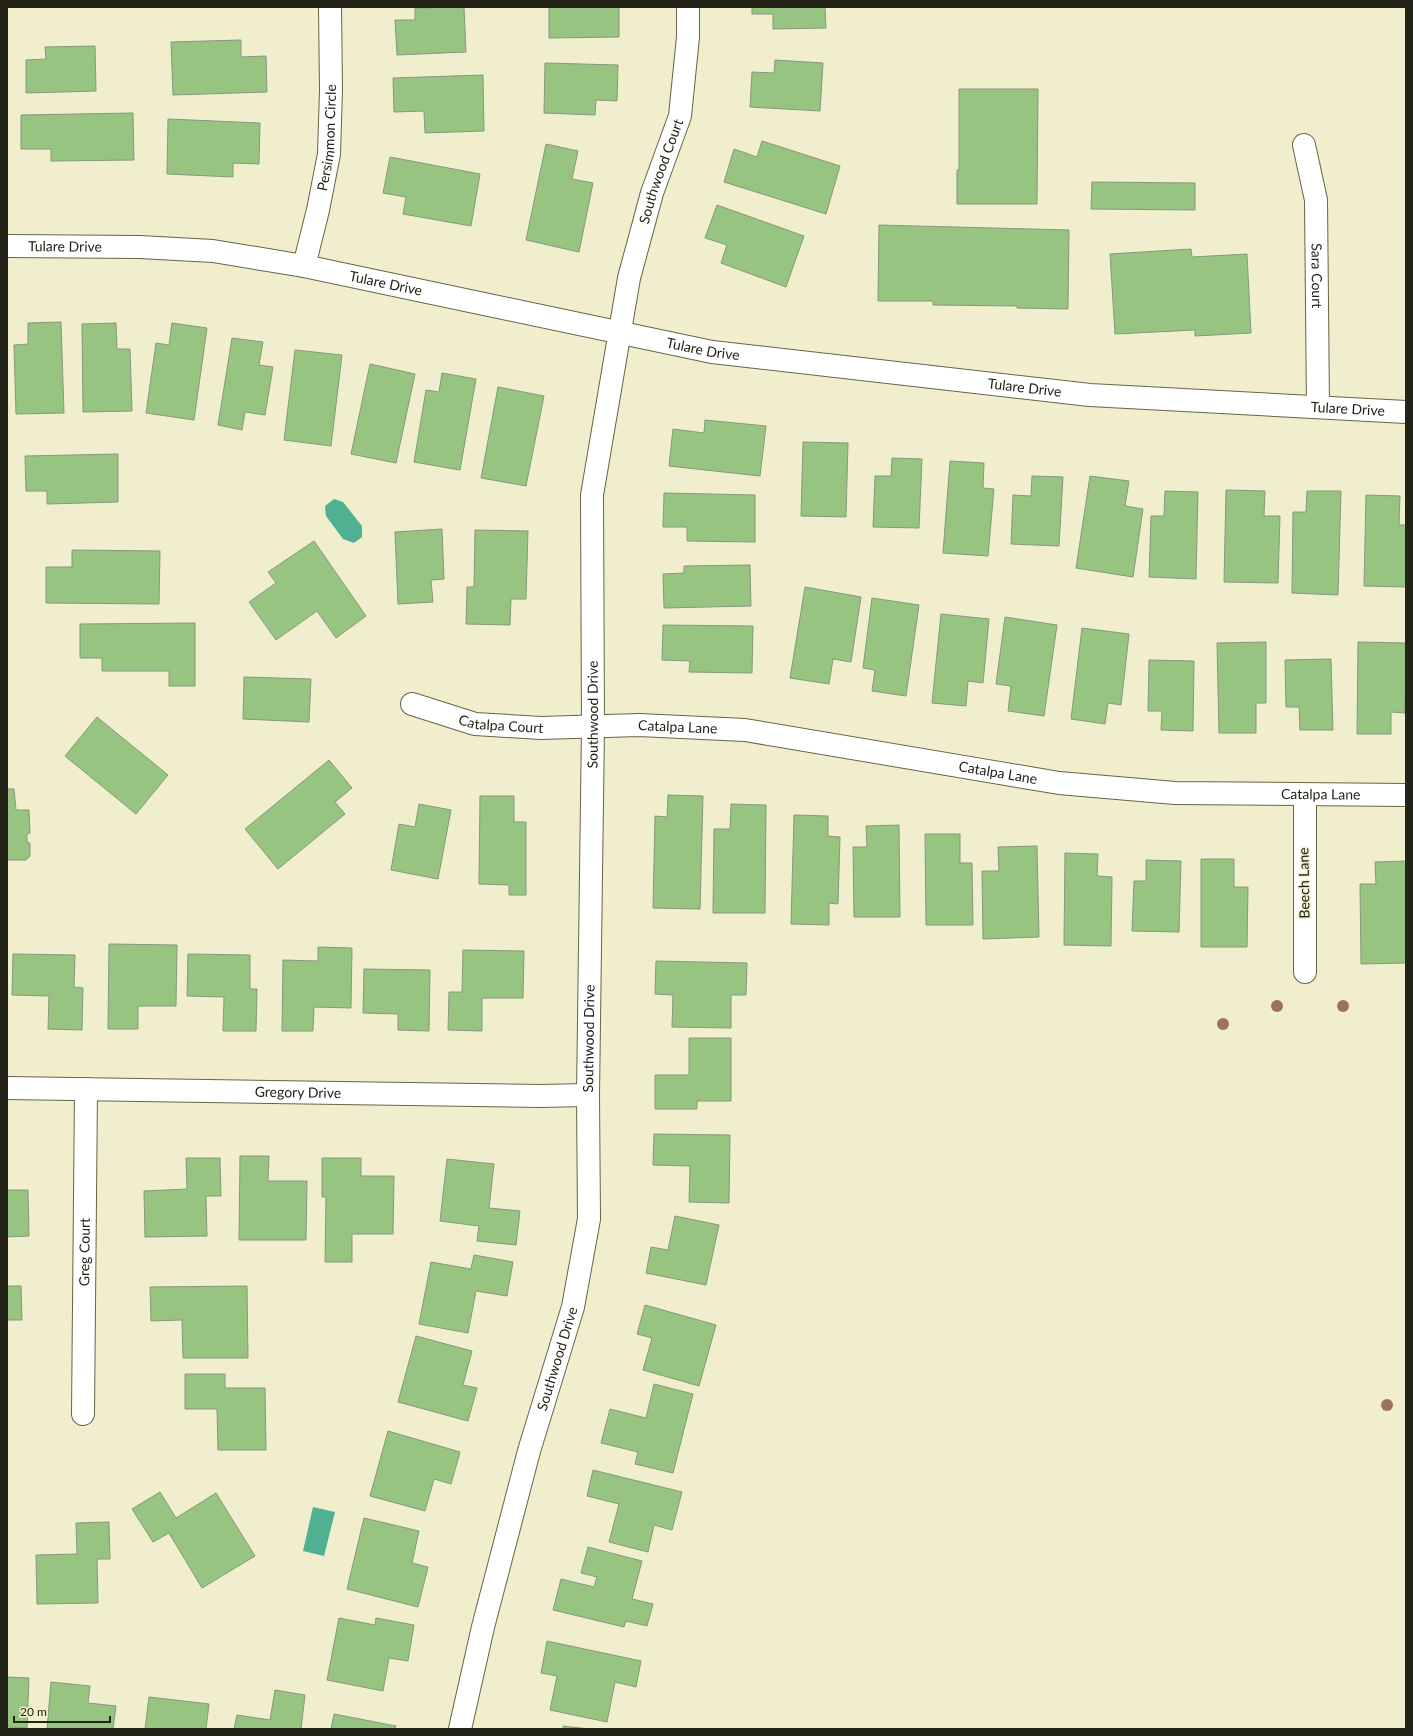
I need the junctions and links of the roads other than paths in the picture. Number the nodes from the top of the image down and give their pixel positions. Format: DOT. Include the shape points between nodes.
graph roads {
  1 [pos="330,7"];
  2 [pos="688,7"];
  3 [pos="1304,145"];
  4 [pos="7,246"];
  5 [pos="304,266"];
  6 [pos="620,334"];
  7 [pos="1318,407"];
  8 [pos="1406,412"];
  9 [pos="412,704"];
  10 [pos="593,727"];
  11 [pos="1305,795"];
  12 [pos="1406,795"];
  13 [pos="1306,972"];
  14 [pos="7,1088"];
  15 [pos="86,1090"];
  16 [pos="588,1095"];
  17 [pos="83,1414"];
  18 [pos="460,1729"];
  1 -- 5 [label="street, Persimmon Circle" via="332,90 329,154"];
  2 -- 6 [label="street, Southwood Court" via="688,38 680,116 652,193 629,278"];
  3 -- 7 [label="street, Sara Court" via="1316,200"];
  4 -- 5 [label="street, Tulare Drive" via="140,247 213,251"];
  5 -- 6 [label="street, Tulare Drive"];
  6 -- 7 [label="street, Tulare Drive" via="712,352 1090,395"];
  6 -- 10 [label="street, Southwood Drive" via="592,495"];
  7 -- 8 [label="street, Tulare Drive"];
  9 -- 10 [label="street, Catalpa Court" via="475,724 541,728"];
  10 -- 11 [label="street, Catalpa Lane" via="639,725 745,730 1060,783 1174,792"];
  10 -- 16 [label="street, Southwood Drive"];
  11 -- 12 [label="street, Catalpa Lane"];
  11 -- 13 [label="street, Beech Lane"];
  14 -- 15 [label="street, Gregory Drive"];
  15 -- 16 [label="street, Gregory Drive"];
  15 -- 17 [label="street, Greg Court"];
  16 -- 18 [label="street, Southwood Drive" via="589,1219 573,1307 529,1451 483,1627"];
}
